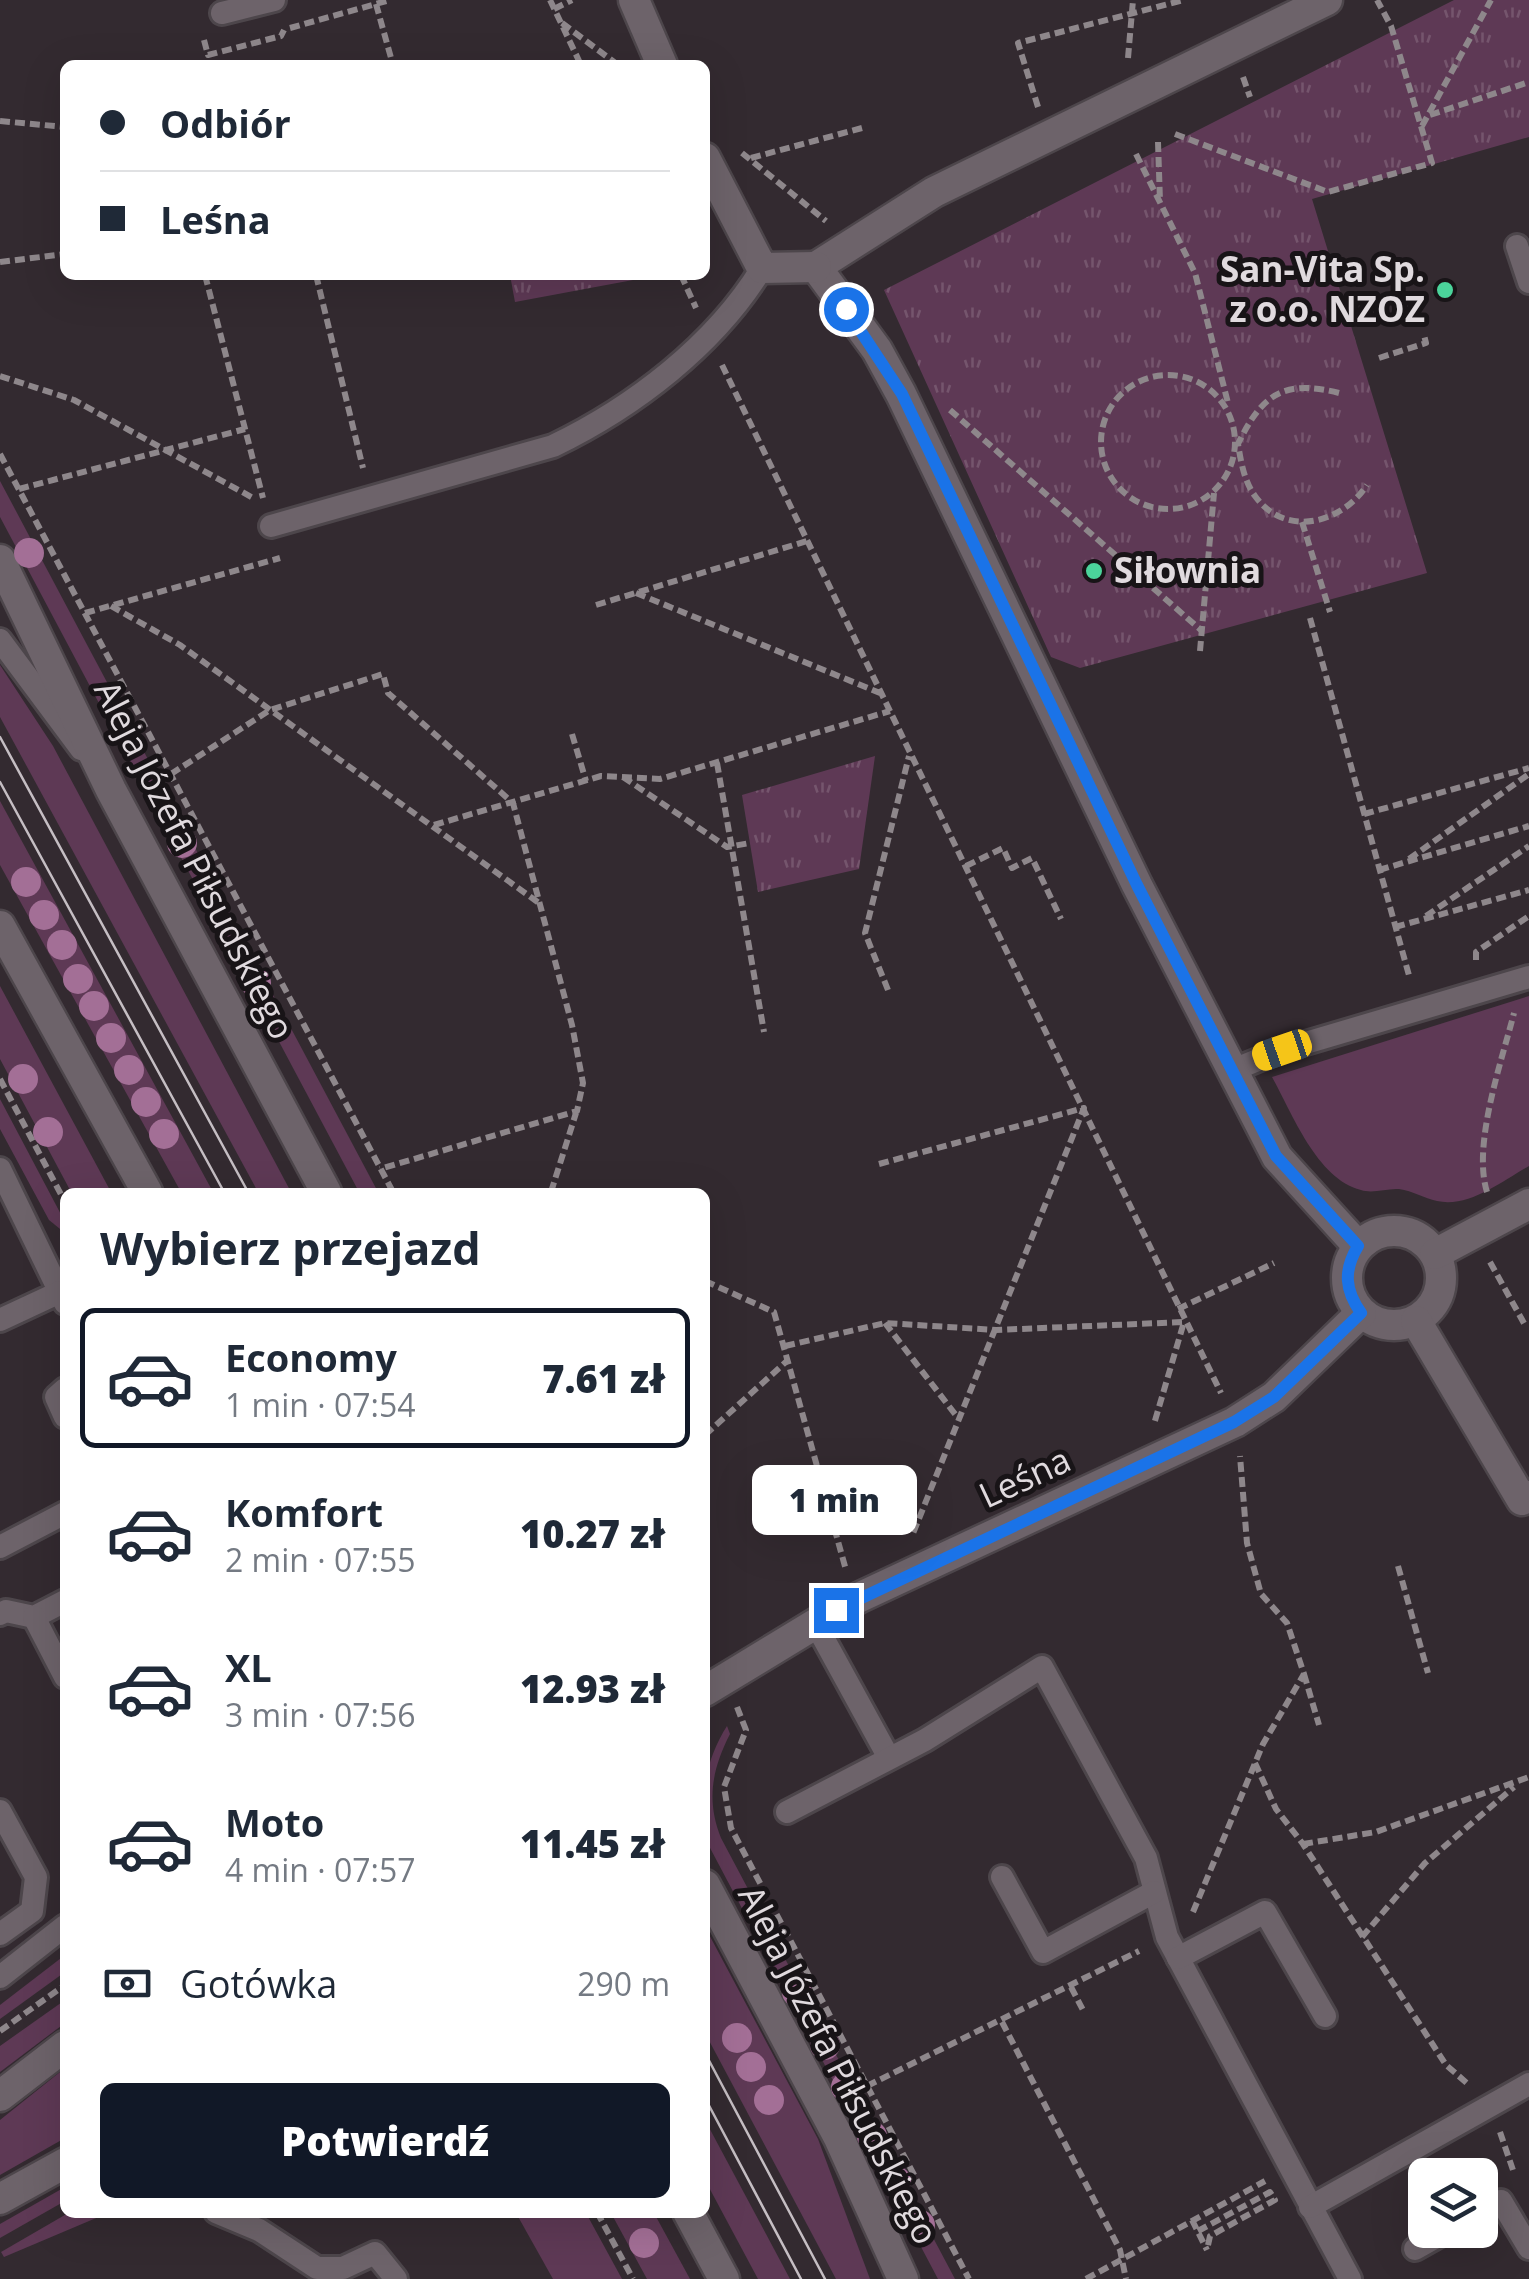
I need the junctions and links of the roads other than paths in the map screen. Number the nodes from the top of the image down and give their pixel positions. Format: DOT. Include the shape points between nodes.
graph roads {
  1 [pos="634,0"];
  2 [pos="1327,0"];
  3 [pos="276,8"];
  4 [pos="222,14"];
  5 [pos="660,60"];
  6 [pos="710,168"];
  7 [pos="1517,246"];
  8 [pos="762,268"];
  9 [pos="816,268"];
  10 [pos="1529,282"];
  11 [pos="268,515"];
  12 [pos="0,560"];
  13 [pos="0,640"];
  14 [pos="115,796"];
  15 [pos="0,926"];
  16 [pos="1526,977"];
  17 [pos="1231,1071"];
  18 [pos="0,1169"];
  19 [pos="146,1188"];
  20 [pos="324,1188"];
  21 [pos="1529,1204"];
  22 [pos="1358,1246"];
  23 [pos="1435,1254"];
  24 [pos="60,1283"];
  25 [pos="1361,1313"];
  26 [pos="0,1320"];
  27 [pos="1416,1320"];
  28 [pos="1529,1496"];
  29 [pos="60,1516"];
  30 [pos="0,1546"];
  31 [pos="60,1604"];
  32 [pos="0,1614"];
  33 [pos="34,1618"];
  34 [pos="814,1623"];
  35 [pos="60,1668"];
  36 [pos="710,1688"];
  37 [pos="888,1758"];
  38 [pos="0,1811"];
  39 [pos="787,1812"];
  40 [pos="1002,1877"];
  41 [pos="1154,1892"];
  42 [pos="710,1894"];
  43 [pos="60,1930"];
  44 [pos="0,1937"];
  45 [pos="1178,1958"];
  46 [pos="20,1962"];
  47 [pos="0,1977"];
  48 [pos="1325,2016"];
  49 [pos="60,2050"];
  50 [pos="1529,2084"];
  51 [pos="0,2096"];
  52 [pos="60,2166"];
  53 [pos="0,2200"];
  54 [pos="1498,2203"];
  55 [pos="1310,2208"];
  56 [pos="230,2218"];
  57 [pos="691,2218"];
  58 [pos="1418,2248"];
  59 [pos="1529,2248"];
  60 [pos="1414,2250"];
  61 [pos="396,2279"];
  62 [pos="724,2279"];
  63 [pos="904,2279"];
  64 [pos="1350,2279"];
  1 -- 5 [label="street"];
  2 -- 9 [label="street" via="934,192"];
  3 -- 4 [label="lane"];
  6 -- 8 [label="street"];
  7 -- 10 [label="lane"];
  8 -- 9 [label="street"];
  8 -- 11 [label="lane" via="742,301 616,414 553,446 370,498"];
  9 -- 17 [label="street" via="902,394"];
  12 -- 14 [label="street, Aleja Józefa Piłsudskiego"];
  13 -- 14 [label="lane"];
  14 -- 20 [label="street, Aleja Józefa Piłsudskiego"];
  15 -- 19 [label="street"];
  16 -- 17 [label="lane"];
  17 -- 22 [label="street" via="1276,1156"];
  18 -- 24 [label="lane"];
  21 -- 23 [label="street"];
  22 -- 23 [label="street" via="1376,1233 1404,1231"];
  22 -- 25 [label="street" via="1346,1279"];
  23 -- 27 [label="street" via="1440,1290"];
  24 -- 26 [label="lane"];
  25 -- 27 [label="street" via="1397,1326"];
  25 -- 34 [label="street, Leśna" via="1274,1397 1234,1422"];
  27 -- 28 [label="street" via="1522,1500"];
  29 -- 30 [label="lane"];
  31 -- 33 [label="lane"];
  32 -- 33 [label="lane"];
  33 -- 35 [label="lane"];
  34 -- 36 [label="street, Leśna"];
  34 -- 37 [label="lane"];
  37 -- 39 [label="lane"];
  37 -- 41 [label="lane" via="1042,1667 1146,1858"];
  38 -- 44 [label="lane" via="36,1877 32,1911"];
  40 -- 41 [label="lane" via="1043,1952"];
  41 -- 45 [label="lane"];
  42 -- 63 [label="street, Aleja Józefa Piłsudskiego" via="832,2122"];
  43 -- 46 [label="lane"];
  44 -- 46 [label="lane"];
  45 -- 48 [label="lane" via="1265,1912"];
  45 -- 55 [label="lane"];
  46 -- 47 [label="lane"];
  49 -- 51 [label="street"];
  50 -- 55 [label="lane"];
  52 -- 53 [label="street"];
  54 -- 59 [label="lane"];
  55 -- 64 [label="lane"];
  56 -- 61 [label="lane" via="317,2268 343,2268 374,2252"];
  57 -- 62 [label="street"];
  58 -- 60 [label="lane"];
}
